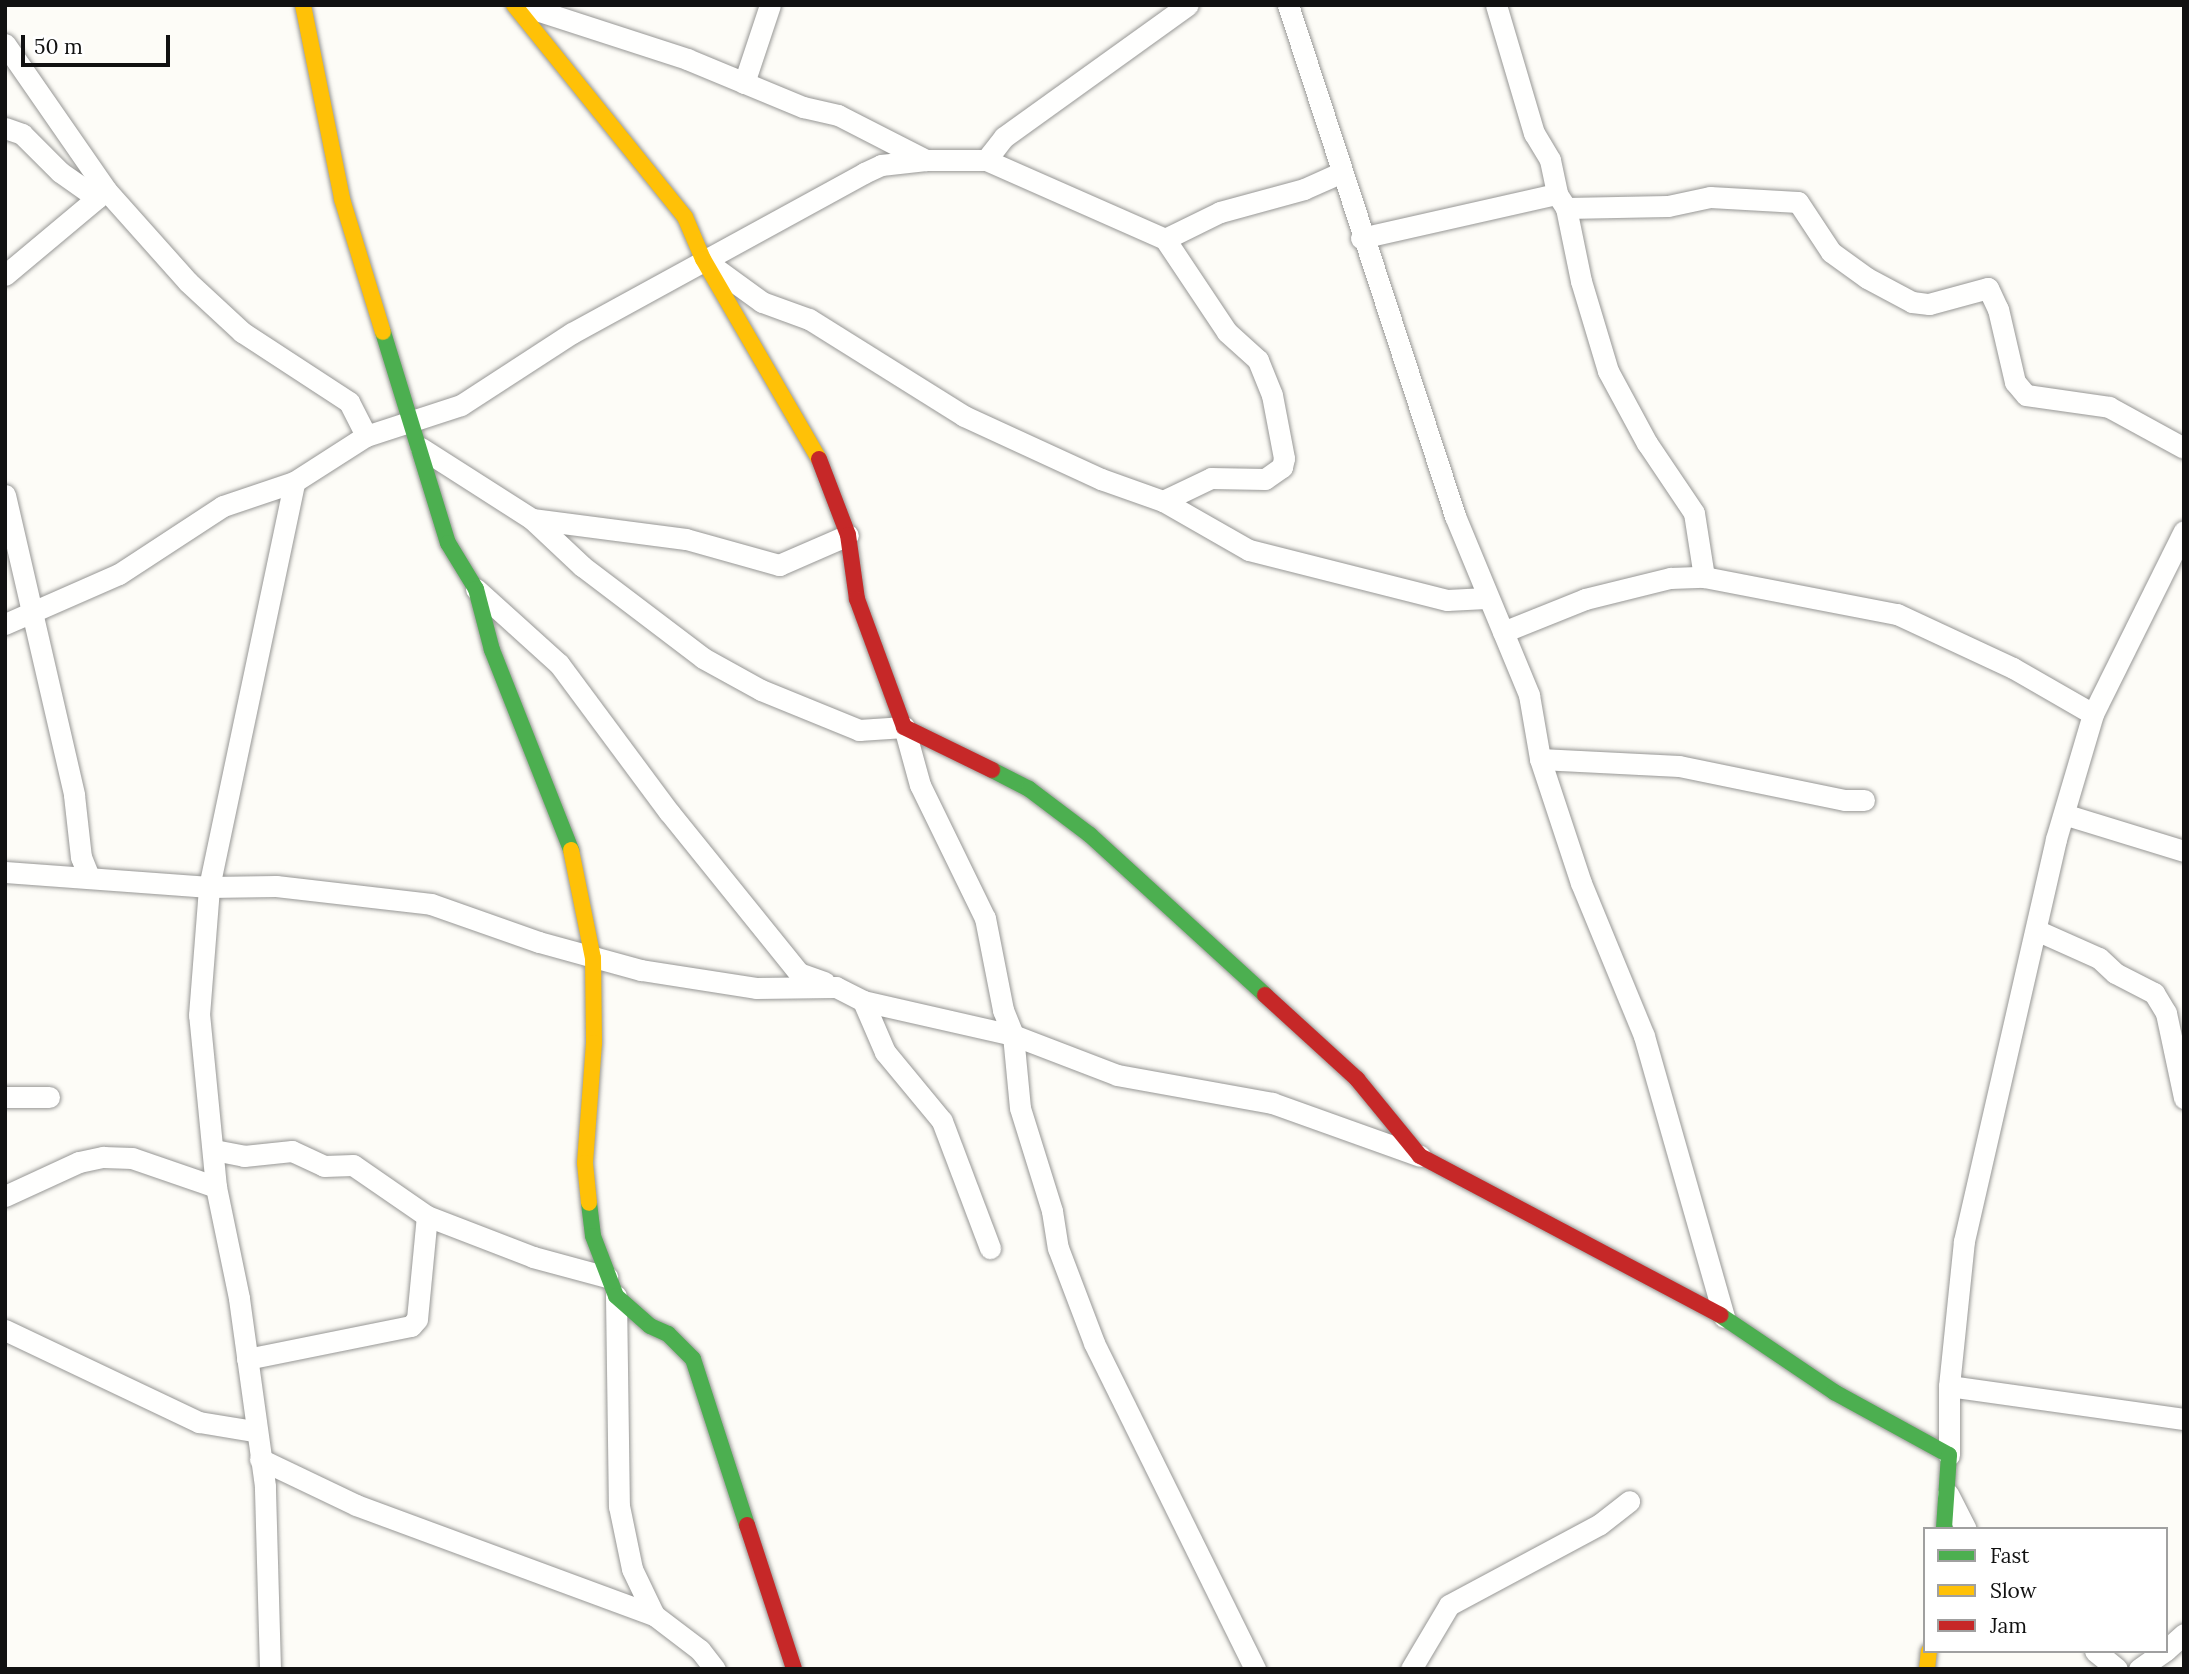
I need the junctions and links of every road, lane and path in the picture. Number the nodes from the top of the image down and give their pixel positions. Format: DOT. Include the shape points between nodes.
graph roads {
  1 [pos="303,5"];
  2 [pos="514,5"];
  3 [pos="521,5"];
  4 [pos="770,5"];
  5 [pos="1188,5"];
  6 [pos="1288,5"];
  7 [pos="1496,5"];
  8 [pos="5,44"];
  9 [pos="744,83"];
  10 [pos="5,128"];
  11 [pos="926,160"];
  12 [pos="986,160"];
  13 [pos="1340,173"];
  14 [pos="102,194"];
  15 [pos="1561,201"];
  16 [pos="1362,238"];
  17 [pos="1165,239"];
  18 [pos="703,259"];
  19 [pos="5,275"];
  20 [pos="413,422"];
  21 [pos="366,436"];
  22 [pos="421,448"];
  23 [pos="2184,448"];
  24 [pos="294,482"];
  25 [pos="5,495"];
  26 [pos="1163,501"];
  27 [pos="532,519"];
  28 [pos="2184,531"];
  29 [pos="848,536"];
  30 [pos="1704,577"];
  31 [pos="476,589"];
  32 [pos="1486,598"];
  33 [pos="33,611"];
  34 [pos="5,624"];
  35 [pos="1503,632"];
  36 [pos="2092,715"];
  37 [pos="905,727"];
  38 [pos="1540,759"];
  39 [pos="1864,800"];
  40 [pos="2067,815"];
  41 [pos="2184,850"];
  42 [pos="5,872"];
  43 [pos="89,877"];
  44 [pos="209,887"];
  45 [pos="2036,930"];
  46 [pos="593,958"];
  47 [pos="836,987"];
  48 [pos="863,1002"];
  49 [pos="1013,1035"];
  50 [pos="5,1097"];
  51 [pos="49,1097"];
  52 [pos="2184,1098"];
  53 [pos="214,1150"];
  54 [pos="1420,1156"];
  55 [pos="216,1186"];
  56 [pos="5,1196"];
  57 [pos="428,1216"];
  58 [pos="990,1248"];
  59 [pos="612,1286"];
  60 [pos="1724,1317"];
  61 [pos="5,1330"];
  62 [pos="247,1359"];
  63 [pos="1949,1387"];
  64 [pos="2184,1419"];
  65 [pos="254,1431"];
  66 [pos="1949,1455"];
  67 [pos="260,1459"];
  68 [pos="1948,1494"];
  69 [pos="1629,1501"];
  70 [pos="1944,1527"];
  71 [pos="1965,1527"];
  72 [pos="654,1615"];
  73 [pos="2184,1634"];
  74 [pos="2168,1649"];
  75 [pos="2097,1653"];
  76 [pos="2163,1653"];
  77 [pos="270,1669"];
  78 [pos="715,1669"];
  79 [pos="794,1669"];
  80 [pos="1255,1669"];
  81 [pos="1411,1669"];
  82 [pos="2117,1669"];
  83 [pos="2139,1669"];
  1 -- 20 [label="main road" via="342,199"];
  2 -- 18 [label="main road" via="684,217"];
  3 -- 9 [label="street" via="648,45"];
  4 -- 9 [label="street"];
  5 -- 12 [label="street" via="1004,137"];
  6 -- 13 [label="street"];
  7 -- 15 [label="street" via="1534,133 1550,160"];
  8 -- 14 [label="street"];
  9 -- 11 [label="street" via="803,107 838,114"];
  10 -- 14 [label="street" via="22,134 60,172"];
  11 -- 12 [label="street"];
  11 -- 18 [label="street" via="881,165"];
  12 -- 17 [label="street"];
  13 -- 16 [label="street"];
  13 -- 17 [label="street" via="1304,189 1220,212"];
  14 -- 19 [label="street"];
  14 -- 21 [label="street" via="242,332 349,402"];
  15 -- 16 [label="street"];
  15 -- 23 [label="street" via="1668,206 1710,197 1798,202 1831,252 1912,302 1929,304 1988,288 1998,309 2015,382 2026,395 2109,407"];
  15 -- 30 [label="street" via="1608,371 1647,443 1694,513"];
  16 -- 32 [label="street"];
  17 -- 26 [label="street" via="1227,332 1258,360 1272,395 1284,458 1282,467 1265,479 1211,478"];
  18 -- 20 [label="street" via="572,333 461,405"];
  18 -- 26 [label="street" via="762,302 809,319 964,416 1101,479"];
  18 -- 29 [label="main road" via="823,466"];
  20 -- 21 [label="street"];
  20 -- 22 [label="main road"];
  21 -- 24 [label="street"];
  22 -- 27 [label="street"];
  22 -- 31 [label="main road" via="448,542"];
  24 -- 33 [label="street" via="223,506 119,574"];
  24 -- 44 [label="street"];
  25 -- 33 [label="street"];
  26 -- 32 [label="street" via="1249,550 1447,600"];
  27 -- 29 [label="street" via="686,539 779,565"];
  27 -- 37 [label="street" via="582,566 703,658 761,690 859,730"];
  28 -- 36 [label="street"];
  29 -- 37 [label="main road" via="857,599"];
  30 -- 35 [label="street" via="1670,578 1585,598"];
  30 -- 36 [label="street" via="1897,614 2013,668"];
  31 -- 46 [label="main road" via="492,650 568,838"];
  31 -- 47 [label="street" via="559,664 669,812 799,973"];
  32 -- 35 [label="street"];
  33 -- 34 [label="street"];
  33 -- 43 [label="street" via="74,795 81,857"];
  35 -- 38 [label="street" via="1529,695"];
  36 -- 40 [label="street"];
  37 -- 49 [label="street" via="920,785 985,918 1003,1010"];
  37 -- 54 [label="main road" via="1029,789 1090,835 1357,1079"];
  38 -- 39 [label="street" via="1679,766"];
  38 -- 60 [label="street" via="1581,883 1644,1036"];
  40 -- 41 [label="street"];
  40 -- 45 [label="street" via="2056,839"];
  42 -- 43 [label="street"];
  43 -- 44 [label="street"];
  44 -- 46 [label="street" via="323,890 431,904"];
  44 -- 53 [label="street" via="199,1015 203,1087"];
  45 -- 52 [label="street" via="2099,958 2154,993 2166,1013"];
  45 -- 63 [label="street" via="1964,1241"];
  46 -- 47 [label="street" via="756,988"];
  46 -- 59 [label="main road" via="594,1043 585,1163 593,1236"];
  47 -- 48 [label="street"];
  48 -- 49 [label="street"];
  48 -- 58 [label="street" via="886,1052 942,1121"];
  49 -- 54 [label="street" via="1117,1075 1272,1103"];
  49 -- 80 [label="street" via="1020,1108 1052,1210 1058,1248 1094,1343"];
  50 -- 51 [label="street"];
  53 -- 55 [label="street"];
  53 -- 57 [label="street" via="244,1156 292,1150 324,1166 353,1165"];
  54 -- 60 [label="main road"];
  55 -- 56 [label="street" via="132,1158 103,1157 79,1162"];
  55 -- 62 [label="street"];
  57 -- 59 [label="street"];
  57 -- 62 [label="street" via="417,1319 411,1326"];
  59 -- 72 [label="street" via="620,1506 632,1569"];
  59 -- 79 [label="main road" via="650,1326 668,1334 693,1359"];
  60 -- 66 [label="main road" via="1834,1392"];
  61 -- 65 [label="street" via="199,1422"];
  62 -- 65 [label="street"];
  63 -- 64 [label="street"];
  63 -- 66 [label="street"];
  65 -- 67 [label="street"];
  66 -- 68 [label="main road"];
  67 -- 72 [label="street" via="356,1505"];
  67 -- 77 [label="street" via="270,1564"];
  68 -- 70 [label="main road"];
  68 -- 71 [label="street"];
  69 -- 81 [label="street" via="1600,1524 1449,1605"];
  72 -- 78 [label="street" via="700,1650"];
  73 -- 74 [label="street"];
  75 -- 82 [label="street"];
  76 -- 83 [label="street"];
}
